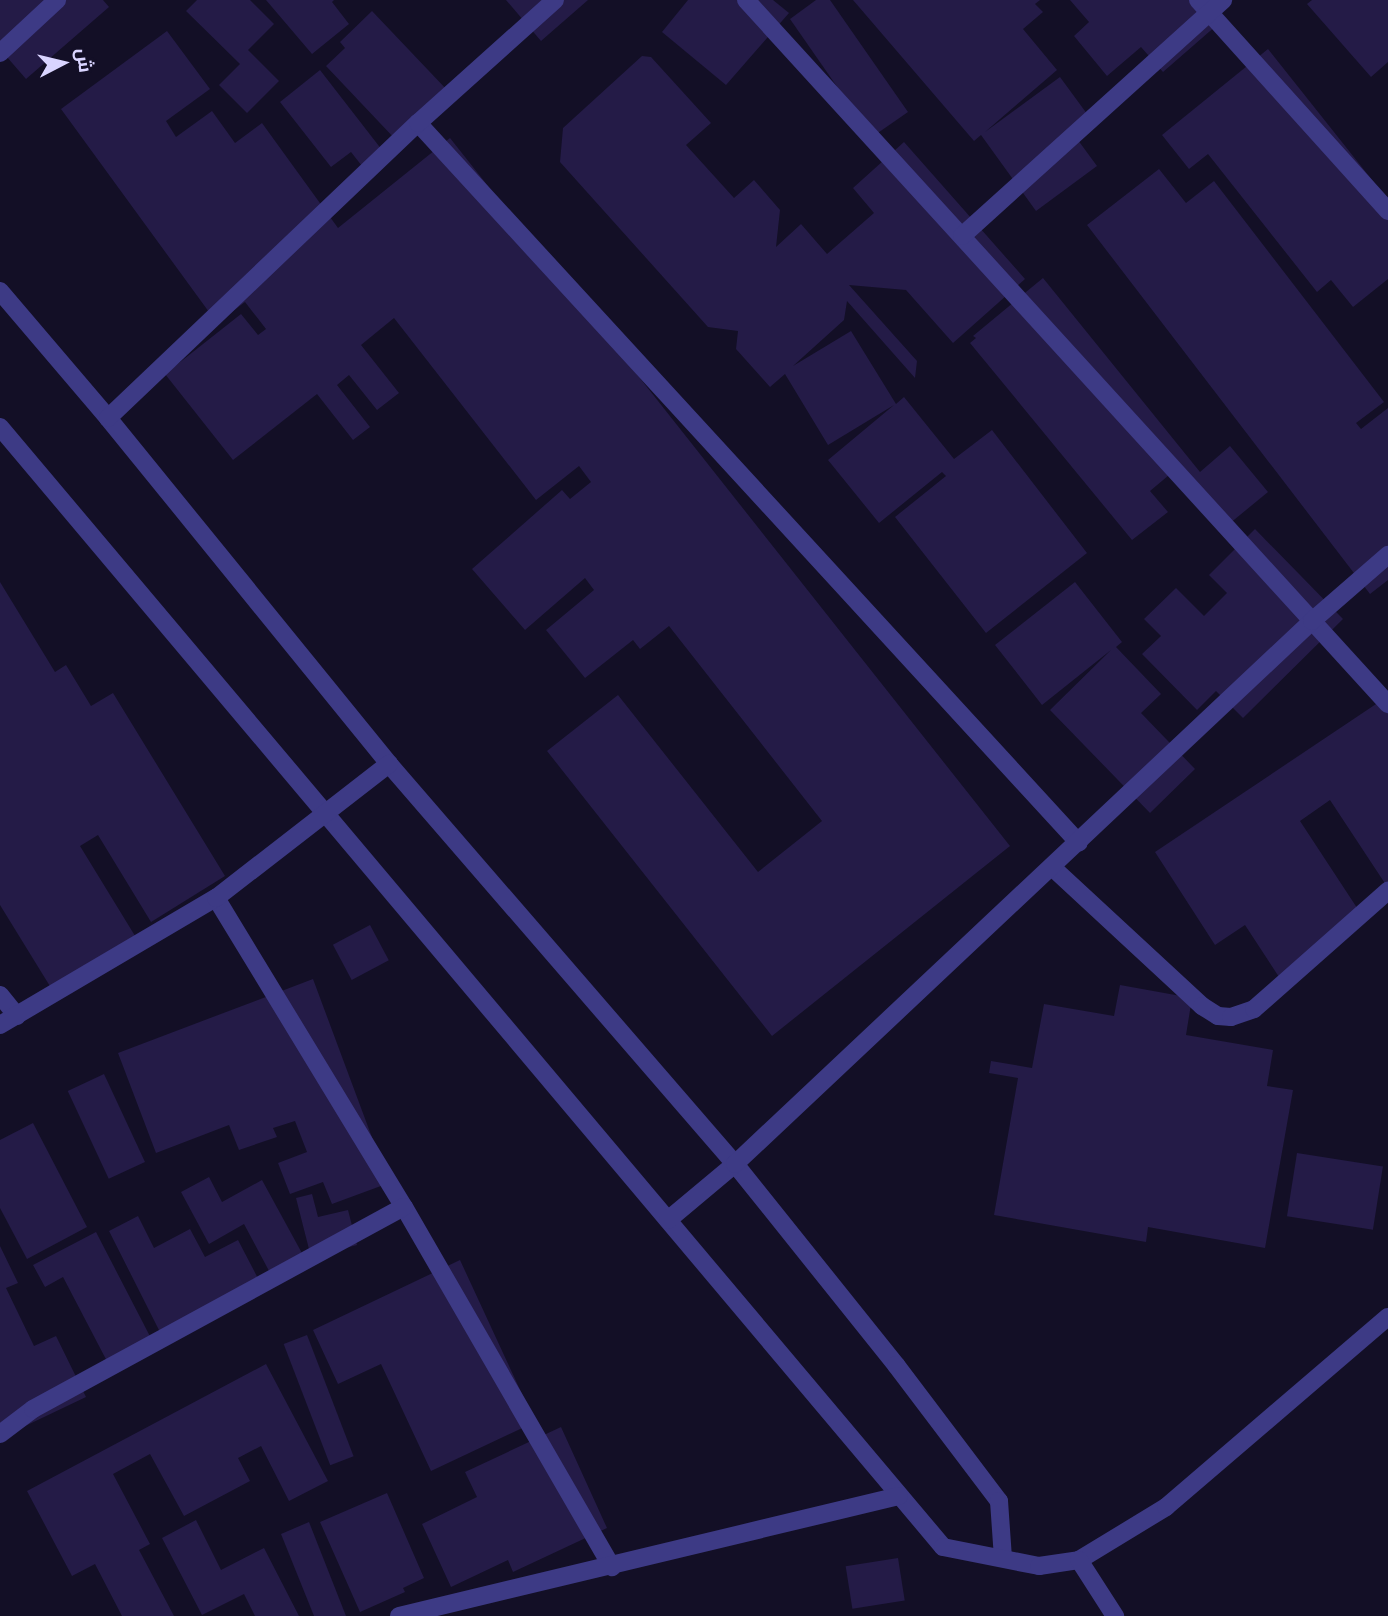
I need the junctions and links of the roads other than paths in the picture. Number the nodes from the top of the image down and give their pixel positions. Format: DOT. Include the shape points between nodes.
graph roads {
  1 [pos="57,0"];
  2 [pos="555,0"];
  3 [pos="747,0"];
  4 [pos="1210,4"];
  5 [pos="0,53"];
  6 [pos="418,123"];
  7 [pos="1388,211"];
  8 [pos="962,236"];
  9 [pos="0,291"];
  10 [pos="108,418"];
  11 [pos="0,427"];
  12 [pos="1388,555"];
  13 [pos="1312,621"];
  14 [pos="1388,704"];
  15 [pos="389,764"];
  16 [pos="327,813"];
  17 [pos="1079,843"];
  18 [pos="1053,868"];
  19 [pos="1388,891"];
  20 [pos="216,898"];
  21 [pos="0,995"];
  22 [pos="17,1016"];
  23 [pos="0,1025"];
  24 [pos="734,1164"];
  25 [pos="404,1207"];
  26 [pos="668,1220"];
  27 [pos="1388,1317"];
  28 [pos="0,1434"];
  29 [pos="899,1496"];
  30 [pos="1003,1559"];
  31 [pos="1079,1560"];
  32 [pos="612,1567"];
  33 [pos="399,1616"];
  34 [pos="1115,1616"];
  1 -- 5 [label="street"];
  2 -- 6 [label="street"];
  3 -- 8 [label="street"];
  4 -- 7 [label="street"];
  4 -- 8 [label="street"];
  6 -- 10 [label="street"];
  6 -- 17 [label="street"];
  8 -- 13 [label="street"];
  9 -- 10 [label="street"];
  10 -- 15 [label="street"];
  11 -- 16 [label="street"];
  12 -- 13 [label="street"];
  13 -- 14 [label="street"];
  13 -- 17 [label="street"];
  15 -- 16 [label="street"];
  15 -- 24 [label="street"];
  16 -- 20 [label="street"];
  16 -- 26 [label="street"];
  17 -- 18 [label="street"];
  18 -- 19 [label="street" via="1202,1006 1218,1016 1231,1017 1254,1009"];
  18 -- 24 [label="street"];
  20 -- 22 [label="street"];
  20 -- 25 [label="street"];
  21 -- 22 [label="street"];
  22 -- 23 [label="street"];
  24 -- 26 [label="street"];
  24 -- 30 [label="street" via="999,1501"];
  25 -- 28 [label="street" via="33,1409"];
  25 -- 32 [label="street"];
  26 -- 29 [label="street"];
  27 -- 31 [label="street" via="1166,1507"];
  29 -- 30 [label="street" via="943,1547"];
  29 -- 32 [label="street"];
  30 -- 31 [label="street" via="1039,1566"];
  31 -- 34 [label="street"];
  32 -- 33 [label="street"];
}
